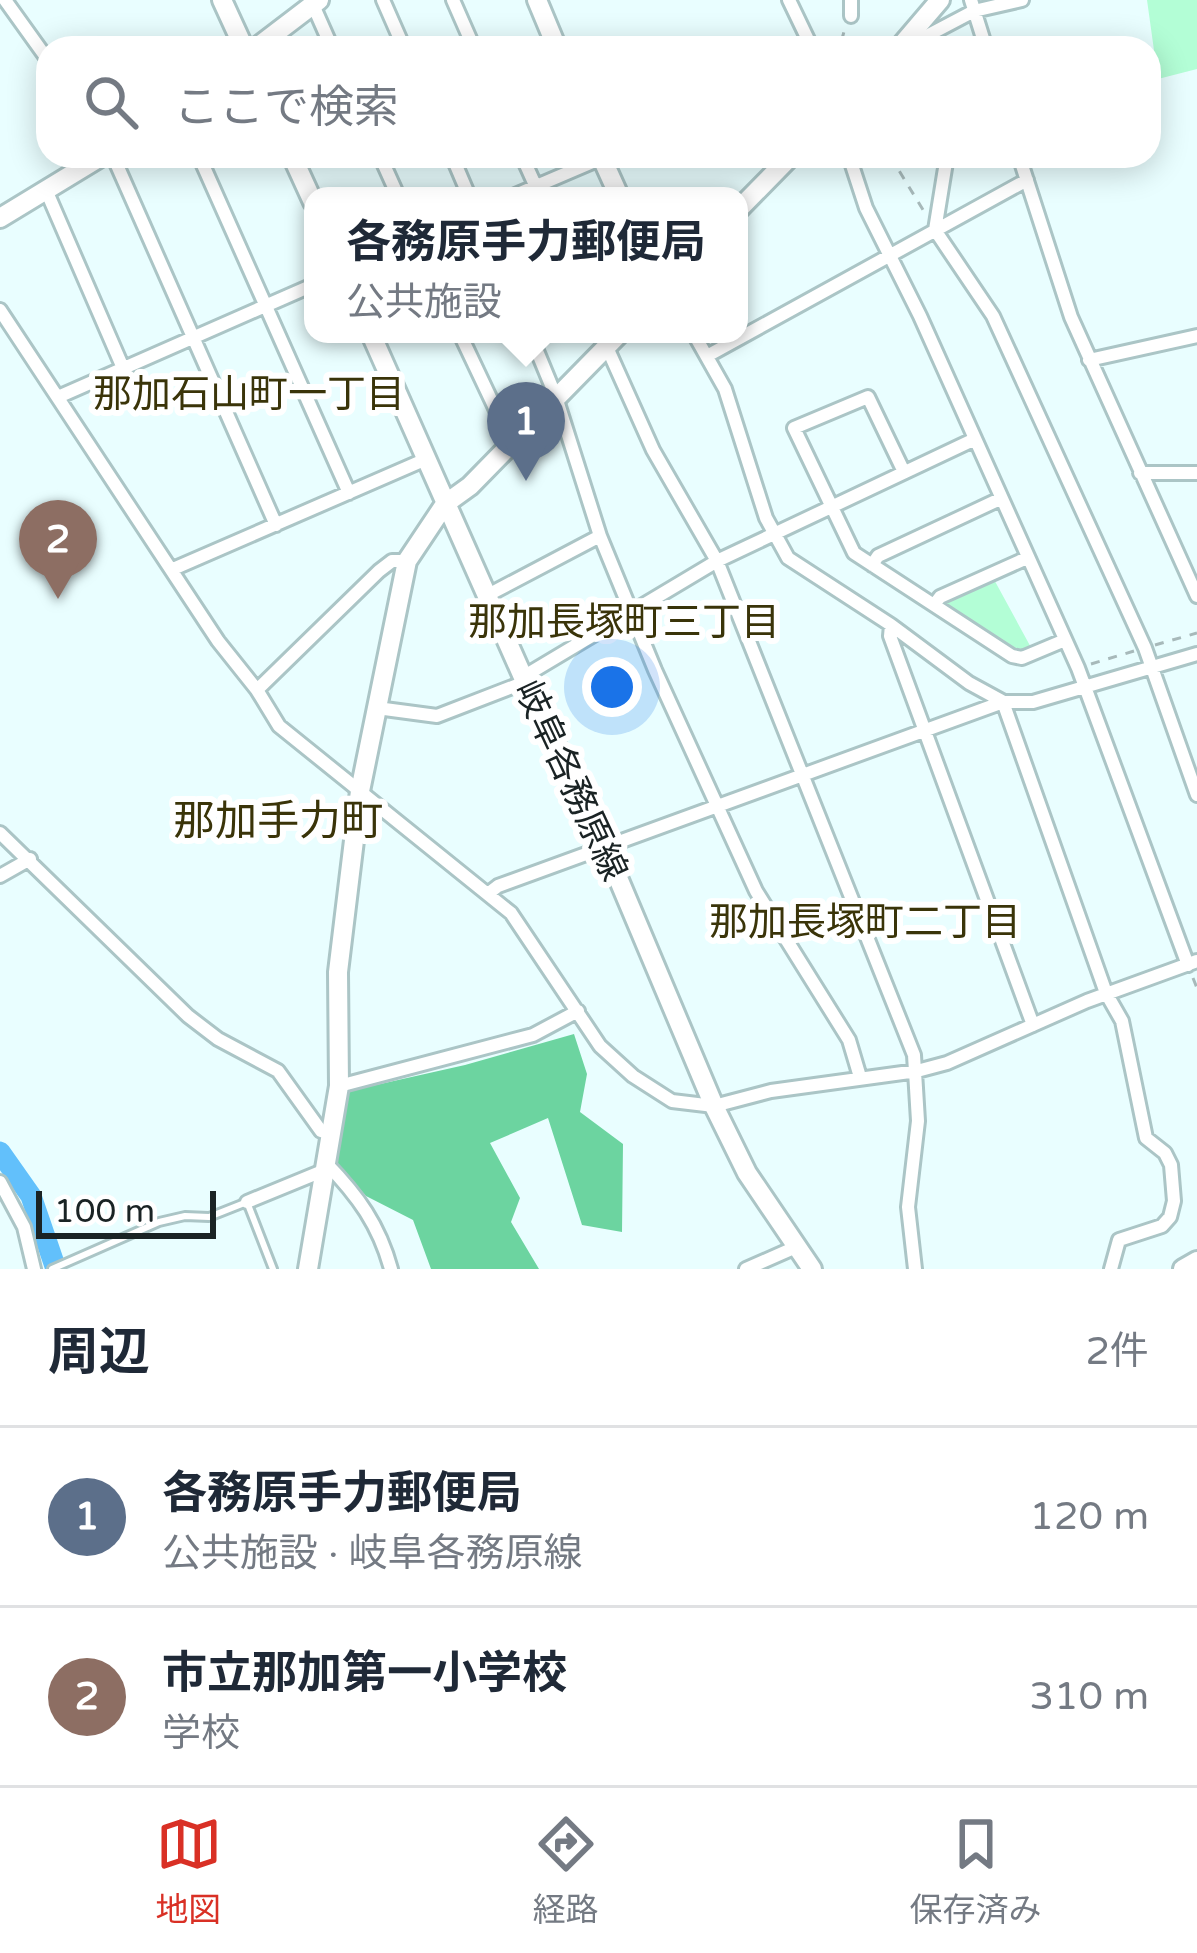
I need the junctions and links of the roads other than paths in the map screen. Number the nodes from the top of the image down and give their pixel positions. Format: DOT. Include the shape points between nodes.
graph roads {
  1 [pos="5,0"];
  2 [pos="223,0"];
  3 [pos="383,0"];
  4 [pos="453,0"];
  5 [pos="537,0"];
  6 [pos="789,0"];
  7 [pos="851,0"];
  8 [pos="940,0"];
  9 [pos="1022,0"];
  10 [pos="316,3"];
  11 [pos="973,6"];
  12 [pos="851,16"];
  13 [pos="239,36"];
  14 [pos="272,36"];
  15 [pos="328,36"];
  16 [pos="399,36"];
  17 [pos="469,36"];
  18 [pos="552,36"];
  19 [pos="805,36"];
  20 [pos="910,36"];
  21 [pos="935,36"];
  22 [pos="982,36"];
  23 [pos="36,43"];
  24 [pos="82,168"];
  25 [pos="118,168"];
  26 [pos="204,168"];
  27 [pos="581,168"];
  28 [pos="779,168"];
  29 [pos="853,168"];
  30 [pos="944,168"];
  31 [pos="1023,168"];
  32 [pos="1027,181"];
  33 [pos="546,187"];
  34 [pos="46,190"];
  35 [pos="748,200"];
  36 [pos="0,218"];
  37 [pos="935,230"];
  38 [pos="888,255"];
  39 [pos="304,289"];
  40 [pos="265,306"];
  41 [pos="0,310"];
  42 [pos="748,333"];
  43 [pos="194,337"];
  44 [pos="1197,337"];
  45 [pos="375,343"];
  46 [pos="464,343"];
  47 [pos="534,343"];
  48 [pos="605,343"];
  49 [pos="611,343"];
  50 [pos="699,343"];
  51 [pos="730,343"];
  52 [pos="707,356"];
  53 [pos="1089,359"];
  54 [pos="123,368"];
  55 [pos="58,397"];
  56 [pos="556,398"];
  57 [pos="975,439"];
  58 [pos="512,444"];
  59 [pos="424,460"];
  60 [pos="904,472"];
  61 [pos="1140,473"];
  62 [pos="1197,473"];
  63 [pos="349,494"];
  64 [pos="1000,499"];
  65 [pos="445,505"];
  66 [pos="832,505"];
  67 [pos="276,525"];
  68 [pos="772,532"];
  69 [pos="600,536"];
  70 [pos="1027,558"];
  71 [pos="407,561"];
  72 [pos="717,561"];
  73 [pos="872,565"];
  74 [pos="173,569"];
  75 [pos="486,596"];
  76 [pos="1197,596"];
  77 [pos="934,605"];
  78 [pos="634,611"];
  79 [pos="891,626"];
  80 [pos="1065,640"];
  81 [pos="1197,654"];
  82 [pos="1150,666"];
  83 [pos="524,679"];
  84 [pos="1085,685"];
  85 [pos="257,689"];
  86 [pos="1003,702"];
  87 [pos="377,708"];
  88 [pos="924,729"];
  89 [pos="801,776"];
  90 [pos="360,791"];
  91 [pos="1197,795"];
  92 [pos="718,806"];
  93 [pos="0,833"];
  94 [pos="605,847"];
  95 [pos="30,860"];
  96 [pos="0,876"];
  97 [pos="490,893"];
  98 [pos="1193,963"];
  99 [pos="1106,993"];
  100 [pos="578,1011"];
  101 [pos="1033,1025"];
  102 [pos="917,1071"];
  103 [pos="860,1076"];
  104 [pos="339,1086"];
  105 [pos="714,1106"];
  106 [pos="331,1134"];
  107 [pos="326,1167"];
  108 [pos="0,1182"];
  109 [pos="247,1202"];
  110 [pos="796,1247"];
  111 [pos="1197,1261"];
  112 [pos="34,1269"];
  113 [pos="52,1269"];
  114 [pos="273,1269"];
  115 [pos="308,1269"];
  116 [pos="392,1269"];
  117 [pos="746,1269"];
  118 [pos="812,1269"];
  119 [pos="915,1269"];
  120 [pos="1111,1269"];
  121 [pos="1183,1269"];
  1 -- 23 [label="street"];
  2 -- 13 [label="street"];
  3 -- 16 [label="street"];
  4 -- 17 [label="street"];
  5 -- 18 [label="street"];
  6 -- 19 [label="street"];
  7 -- 12 [label="street"];
  8 -- 20 [label="street"];
  9 -- 11 [label="street"];
  10 -- 14 [label="street"];
  10 -- 15 [label="street"];
  11 -- 21 [label="street"];
  11 -- 22 [label="street"];
  24 -- 34 [label="street"];
  25 -- 43 [label="street"];
  26 -- 40 [label="street"];
  27 -- 33 [label="street"];
  28 -- 35 [label="street"];
  29 -- 38 [label="street"];
  30 -- 37 [label="street"];
  31 -- 32 [label="street"];
  32 -- 37 [label="street"];
  32 -- 53 [label="street"];
  34 -- 36 [label="street"];
  34 -- 54 [label="street"];
  37 -- 38 [label="street"];
  37 -- 82 [label="street" via="993,316"];
  38 -- 42 [label="street"];
  38 -- 57 [label="street"];
  39 -- 40 [label="street"];
  40 -- 43 [label="street"];
  40 -- 63 [label="street"];
  41 -- 55 [label="street"];
  43 -- 54 [label="street"];
  43 -- 67 [label="street"];
  44 -- 53 [label="street"];
  45 -- 59 [label="street, 岐阜各務原線"];
  46 -- 58 [label="street"];
  47 -- 56 [label="street"];
  48 -- 56 [label="street"];
  49 -- 72 [label="street" via="653,450"];
  50 -- 52 [label="street"];
  51 -- 52 [label="street"];
  52 -- 68 [label="street"];
  53 -- 61 [label="street"];
  54 -- 55 [label="street"];
  55 -- 74 [label="street"];
  56 -- 58 [label="street"];
  56 -- 69 [label="street"];
  57 -- 60 [label="street"];
  57 -- 64 [label="street"];
  58 -- 65 [label="street"];
  59 -- 63 [label="street"];
  59 -- 65 [label="street, 岐阜各務原線"];
  60 -- 66 [label="street"];
  60 -- 66 [label="street" via="868,398 794,428"];
  61 -- 62 [label="street"];
  61 -- 76 [label="street"];
  63 -- 67 [label="street"];
  64 -- 70 [label="street"];
  64 -- 73 [label="street"];
  65 -- 71 [label="street"];
  65 -- 75 [label="street, 岐阜各務原線"];
  66 -- 68 [label="street"];
  66 -- 73 [label="street" via="854,554"];
  67 -- 74 [label="street"];
  68 -- 72 [label="street"];
  68 -- 79 [label="street" via="788,558"];
  69 -- 75 [label="street"];
  69 -- 78 [label="street"];
  70 -- 77 [label="street"];
  70 -- 80 [label="street"];
  71 -- 85 [label="street" via="379,571"];
  71 -- 87 [label="street"];
  72 -- 78 [label="street"];
  72 -- 89 [label="street"];
  73 -- 77 [label="street"];
  74 -- 85 [label="street"];
  75 -- 83 [label="street, 岐阜各務原線"];
  77 -- 80 [label="street" via="1012,656"];
  78 -- 83 [label="street"];
  78 -- 92 [label="street"];
  79 -- 86 [label="street"];
  79 -- 88 [label="street"];
  80 -- 84 [label="street"];
  81 -- 82 [label="street"];
  82 -- 84 [label="street"];
  82 -- 91 [label="street"];
  83 -- 87 [label="street" via="437,716"];
  83 -- 94 [label="street, 岐阜各務原線"];
  84 -- 86 [label="street" via="1033,702"];
  84 -- 98 [label="street"];
  85 -- 90 [label="street" via="279,726"];
  86 -- 88 [label="street"];
  86 -- 99 [label="street"];
  87 -- 90 [label="street"];
  88 -- 89 [label="street"];
  88 -- 101 [label="street"];
  89 -- 92 [label="street"];
  89 -- 102 [label="street"];
  90 -- 97 [label="street"];
  90 -- 104 [label="street" via="338,972"];
  92 -- 94 [label="street"];
  92 -- 103 [label="street" via="756,891 849,1040"];
  93 -- 95 [label="street"];
  94 -- 97 [label="street"];
  94 -- 105 [label="street, 岐阜各務原線"];
  95 -- 96 [label="street"];
  95 -- 106 [label="street" via="188,1016 278,1071"];
  97 -- 100 [label="street"];
  98 -- 99 [label="street"];
  99 -- 101 [label="street"];
  99 -- 120 [label="street" via="1122,1022 1146,1138 1171,1165 1174,1201 1162,1226 1119,1240"];
  100 -- 104 [label="street" via="533,1035"];
  100 -- 105 [label="street" via="633,1076 672,1101"];
  101 -- 102 [label="street"];
  102 -- 103 [label="street"];
  102 -- 119 [label="street" via="908,1208"];
  103 -- 105 [label="street"];
  104 -- 106 [label="street"];
  105 -- 110 [label="street, 岐阜各務原線" via="746,1173"];
  106 -- 107 [label="street"];
  107 -- 109 [label="street"];
  107 -- 115 [label="street"];
  107 -- 116 [label="street" via="382,1233"];
  108 -- 112 [label="street"];
  109 -- 113 [label="lane" via="160,1222"];
  109 -- 114 [label="lane"];
  110 -- 117 [label="street"];
  110 -- 118 [label="street, 岐阜各務原線"];
  111 -- 121 [label="street"];
}
